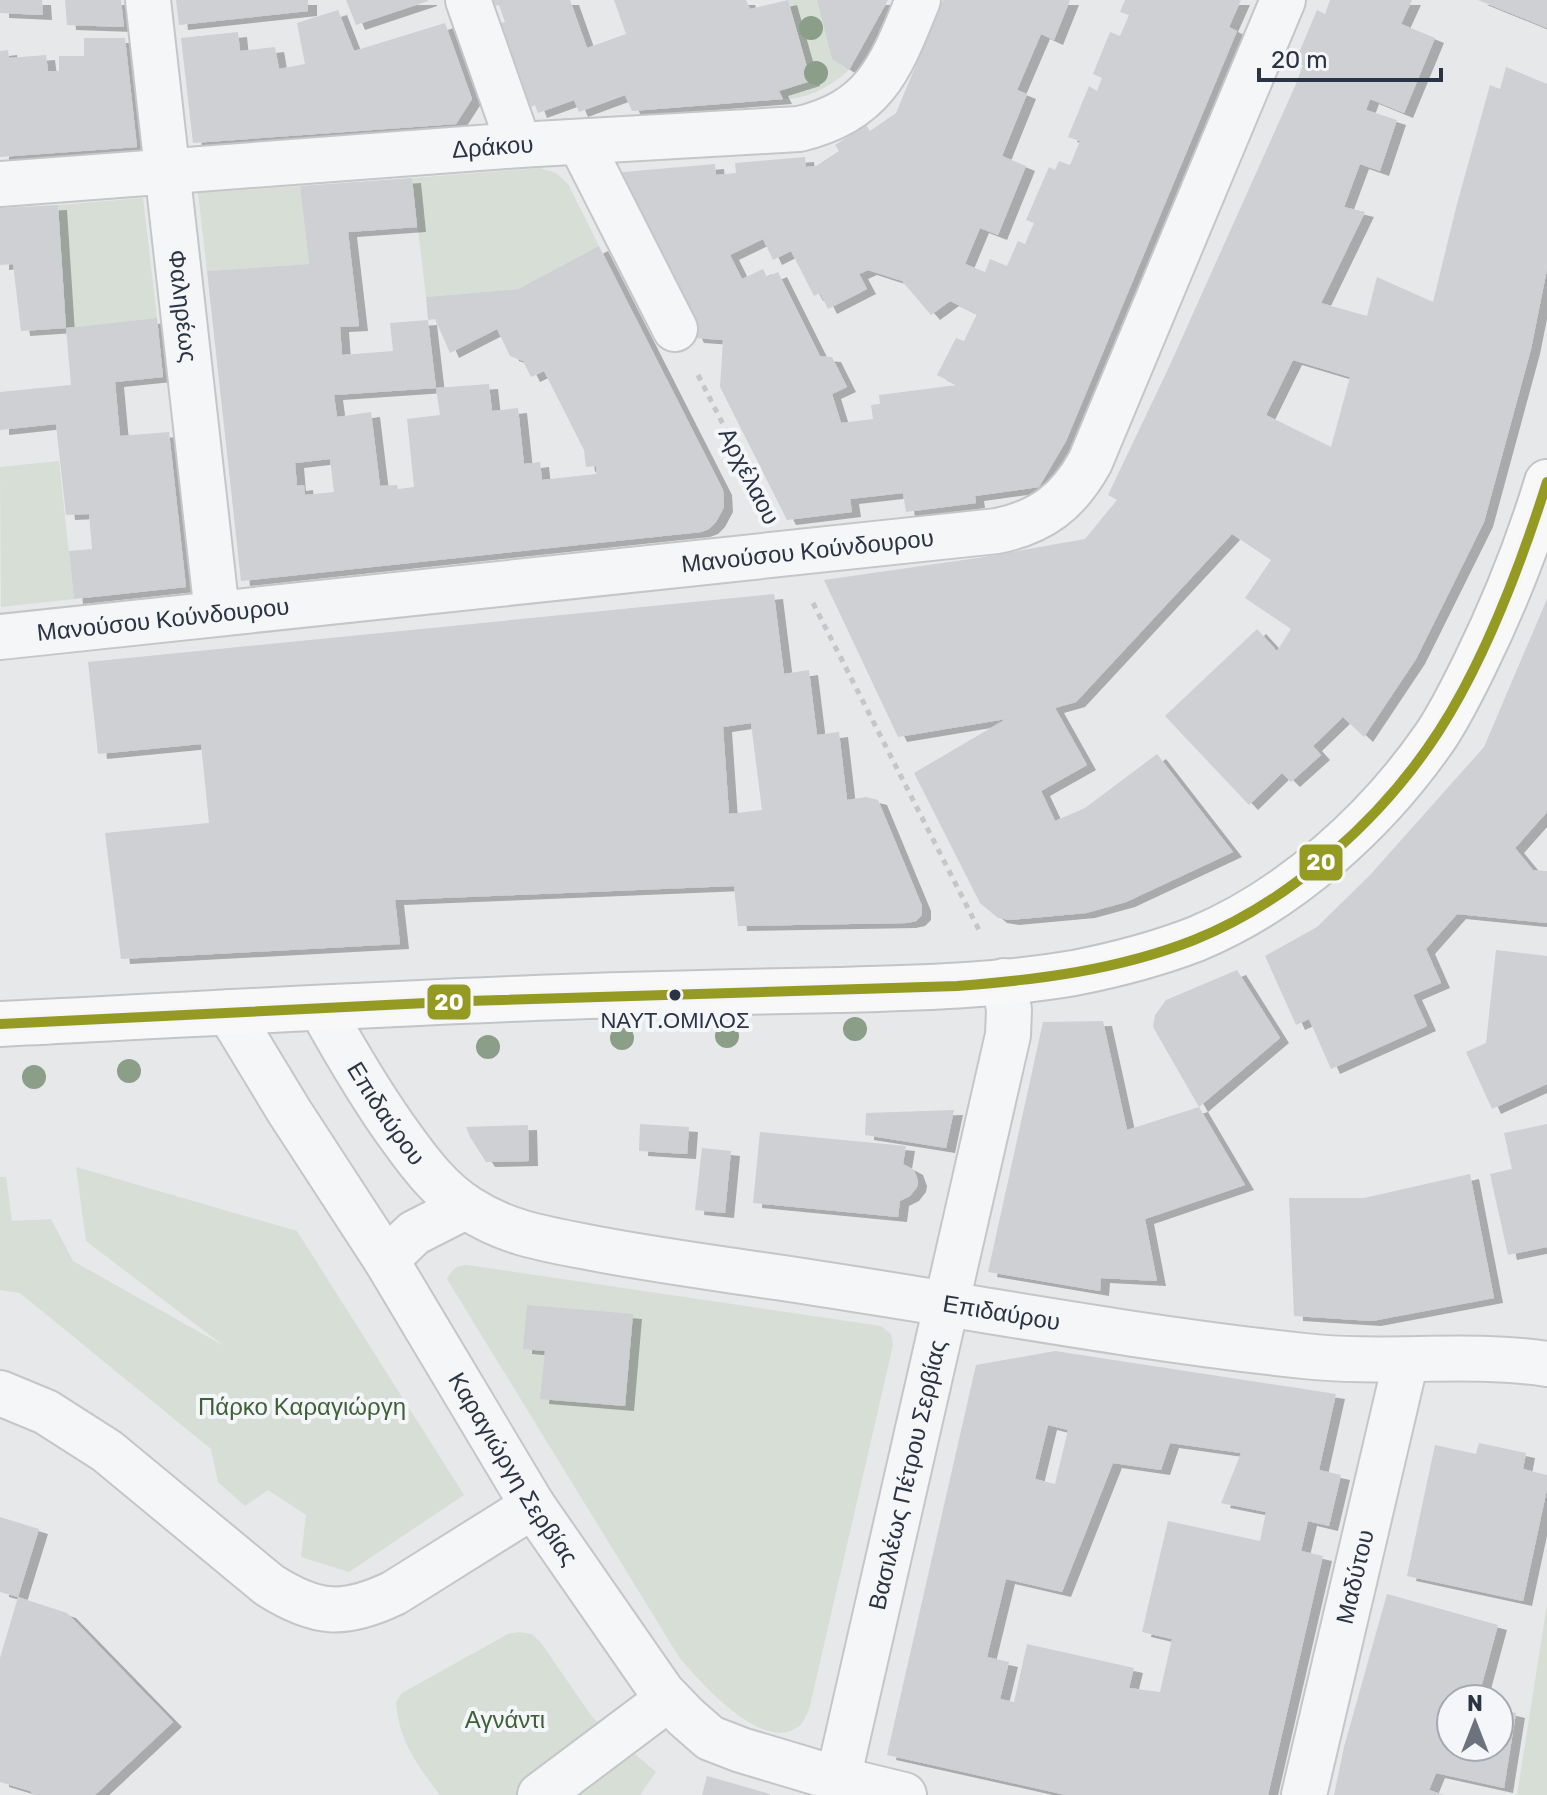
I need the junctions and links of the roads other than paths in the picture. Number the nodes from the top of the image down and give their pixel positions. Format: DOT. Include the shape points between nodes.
graph roads {
  1 [pos="148,0"];
  2 [pos="468,0"];
  3 [pos="918,0"];
  4 [pos="1283,0"];
  5 [pos="580,142"];
  6 [pos="519,145"];
  7 [pos="167,171"];
  8 [pos="0,184"];
  9 [pos="675,329"];
  10 [pos="1547,482"];
  11 [pos="217,613"];
  12 [pos="0,637"];
  13 [pos="1004,981"];
  14 [pos="321,1008"];
  15 [pos="229,1012"];
  16 [pos="0,1024"];
  17 [pos="465,1207"];
  18 [pos="386,1260"];
  19 [pos="946,1304"];
  20 [pos="1406,1360"];
  21 [pos="1547,1364"];
  22 [pos="0,1393"];
  23 [pos="533,1506"];
  24 [pos="668,1699"];
  25 [pos="838,1779"];
  26 [pos="540,1795"];
  27 [pos="904,1795"];
  28 [pos="1304,1795"];
  1 -- 7 [label="street, Φαληρέως"];
  2 -- 6 [label="street"];
  3 -- 5 [label="street, Δράκου" via="876,85 825,121 781,131"];
  4 -- 11 [label="street, Μανούσου Κούνδουρου" via="1090,462 1053,508 1026,524"];
  5 -- 6 [label="street, Δράκου"];
  5 -- 9 [label="street"];
  6 -- 7 [label="street, Δράκου"];
  7 -- 8 [label="street, Δράκου"];
  7 -- 11 [label="street, Φαληρέως"];
  10 -- 13 [label="main road" via="1490,634 1436,736 1337,846 1300,880 1197,938 1074,973"];
  11 -- 12 [label="street, Μανούσου Κούνδουρου"];
  13 -- 14 [label="main road"];
  13 -- 19 [label="street, Βασιλέως Πέτρου Σερβίας" via="1008,1035"];
  14 -- 15 [label="main road"];
  14 -- 17 [label="street, Επιδαύρου" via="388,1120 427,1172"];
  15 -- 16 [label="main road"];
  15 -- 18 [label="street, Καραγιώργη Σερβίας"];
  17 -- 18 [label="street" via="414,1233"];
  17 -- 19 [label="street, Επιδαύρου" via="523,1234 627,1255"];
  18 -- 23 [label="street, Καραγιώργη Σερβίας"];
  19 -- 20 [label="street, Επιδαύρου" via="1304,1356"];
  19 -- 25 [label="street, Βασιλέως Πέτρου Σερβίας"];
  20 -- 21 [label="street, Επιδαύρου"];
  20 -- 28 [label="street, Μαδύτου"];
  22 -- 23 [label="street" via="46,1412 107,1451 269,1585 317,1608 357,1607 394,1593"];
  23 -- 24 [label="street, Καραγιώργη Σερβίας"];
  24 -- 25 [label="street, Καραγιώργη Σερβίας" via="710,1738"];
  24 -- 26 [label="street"];
  25 -- 27 [label="street, Καραγιώργη Σερβίας"];
}
